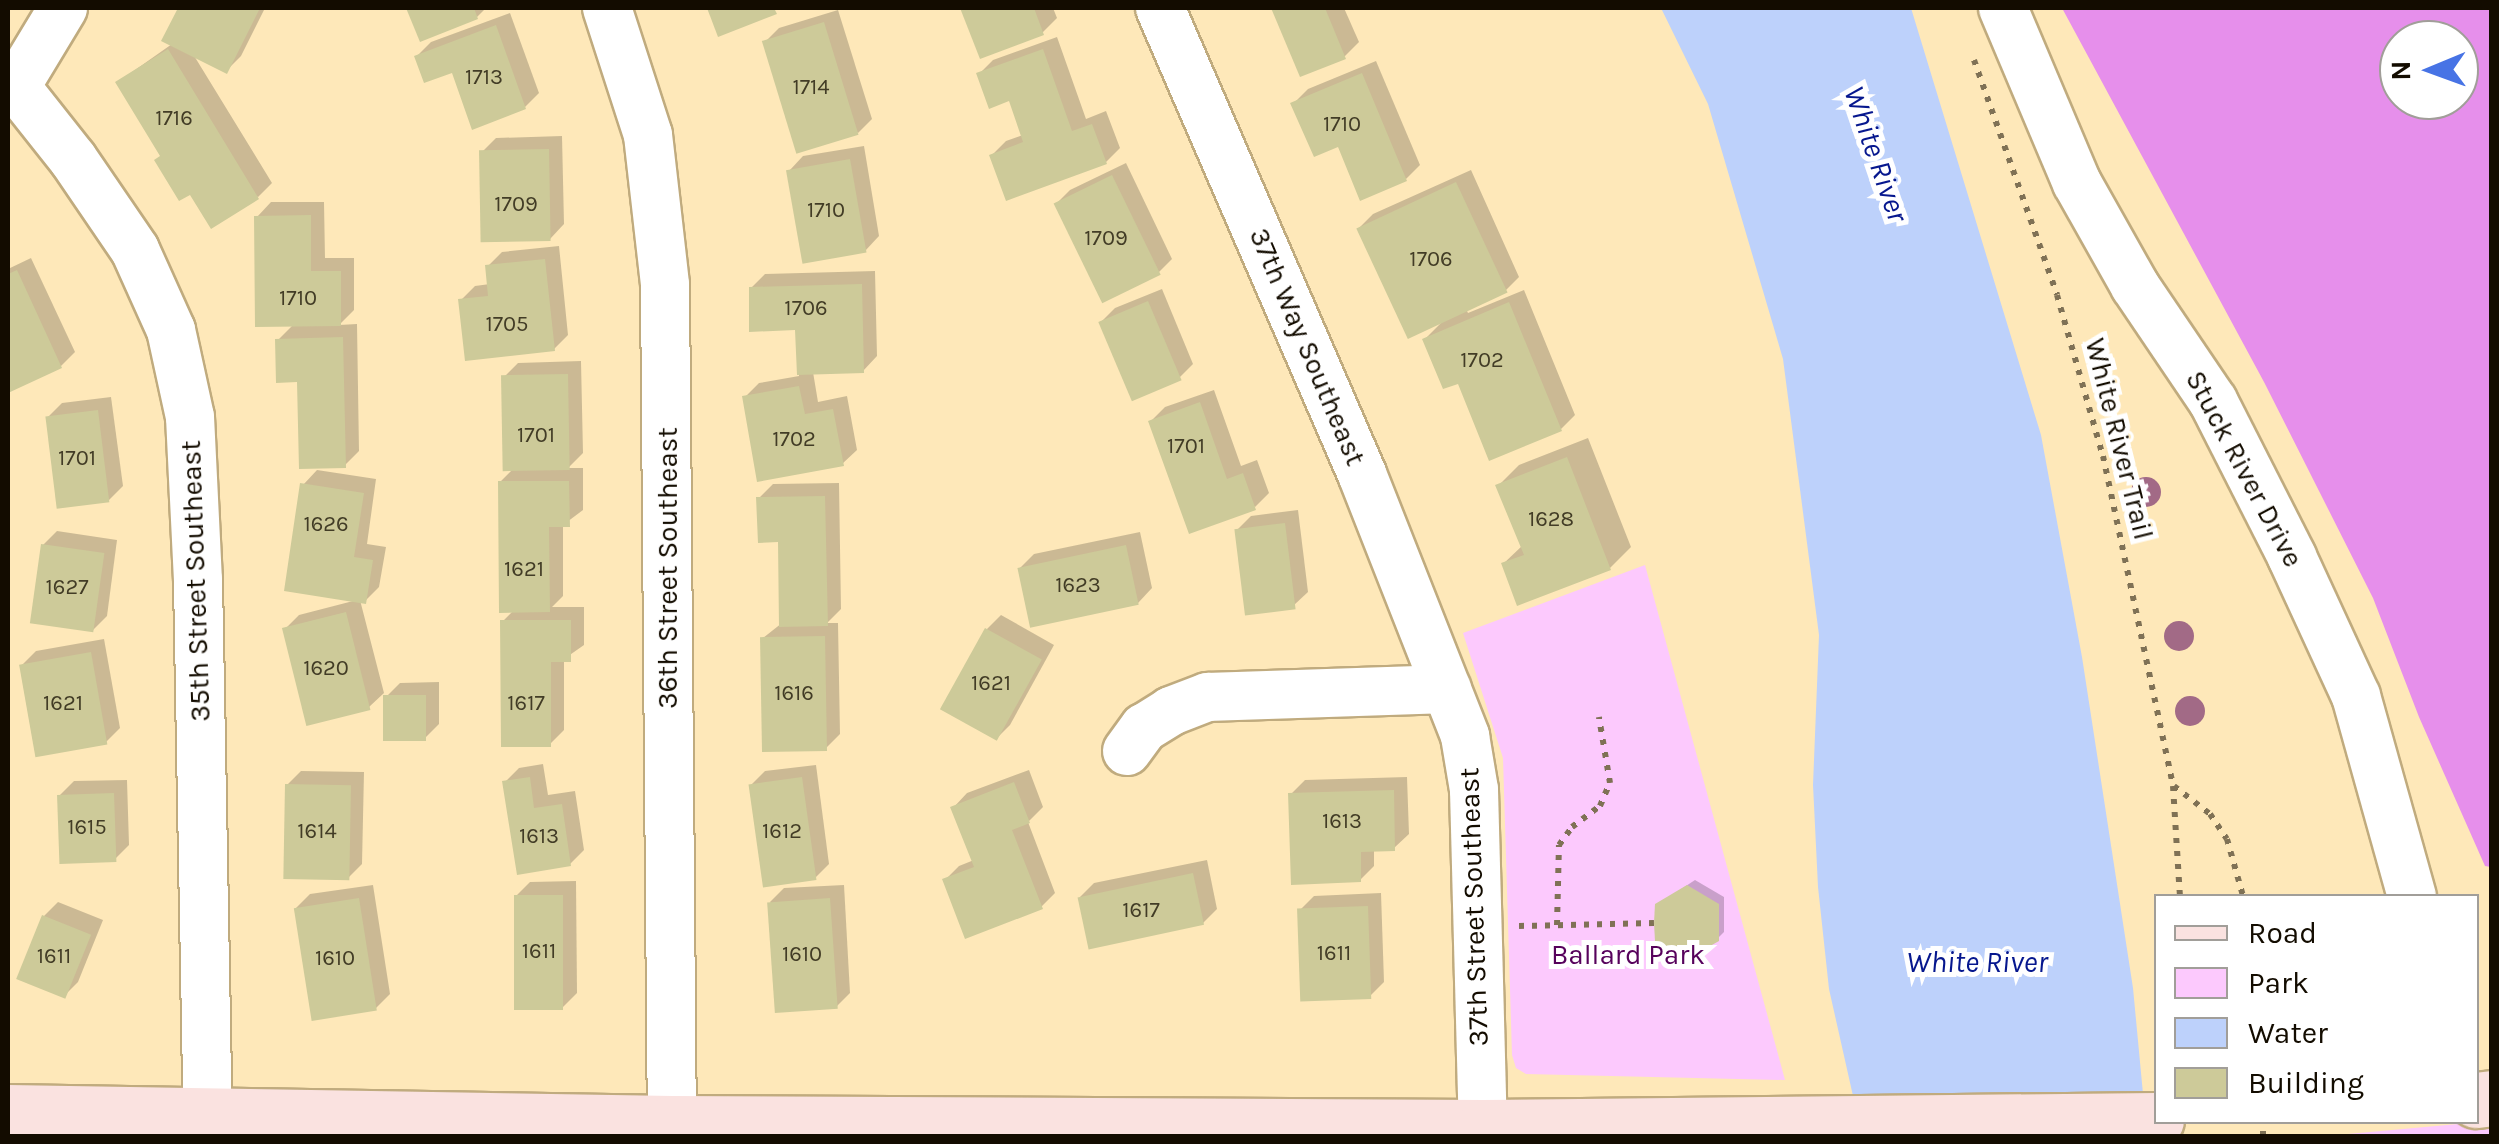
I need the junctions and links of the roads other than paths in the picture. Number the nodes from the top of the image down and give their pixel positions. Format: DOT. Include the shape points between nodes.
graph roads {
  1 [pos="63,8"];
  2 [pos="607,8"];
  3 [pos="1160,8"];
  4 [pos="2003,8"];
  5 [pos="12,82"];
  6 [pos="1447,690"];
  7 [pos="1127,751"];
  8 [pos="2411,894"];
  9 [pos="8,1112"];
  10 [pos="2154,1120"];
  11 [pos="208,1126"];
  12 [pos="1483,1128"];
  13 [pos="672,1130"];
  1 -- 5 [label="street"];
  2 -- 13 [label="street, 36th Street Southeast" via="648,135 666,285"];
  3 -- 6 [label="street, 37th Way Southeast" via="1362,474"];
  4 -- 8 [label="street, Stuck River Drive" via="2076,183 2212,401 2300,574 2356,696"];
  5 -- 11 [label="street, 35th Street Southeast" via="134,250 172,330 190,417"];
  6 -- 7 [label="street" via="1208,697 1144,728"];
  6 -- 12 [label="street, 37th Street Southeast" via="1465,736 1474,790"];
  9 -- 11 [label="street"];
  10 -- 12 [label="street"];
  11 -- 13 [label="street"];
  12 -- 13 [label="street"];
}
